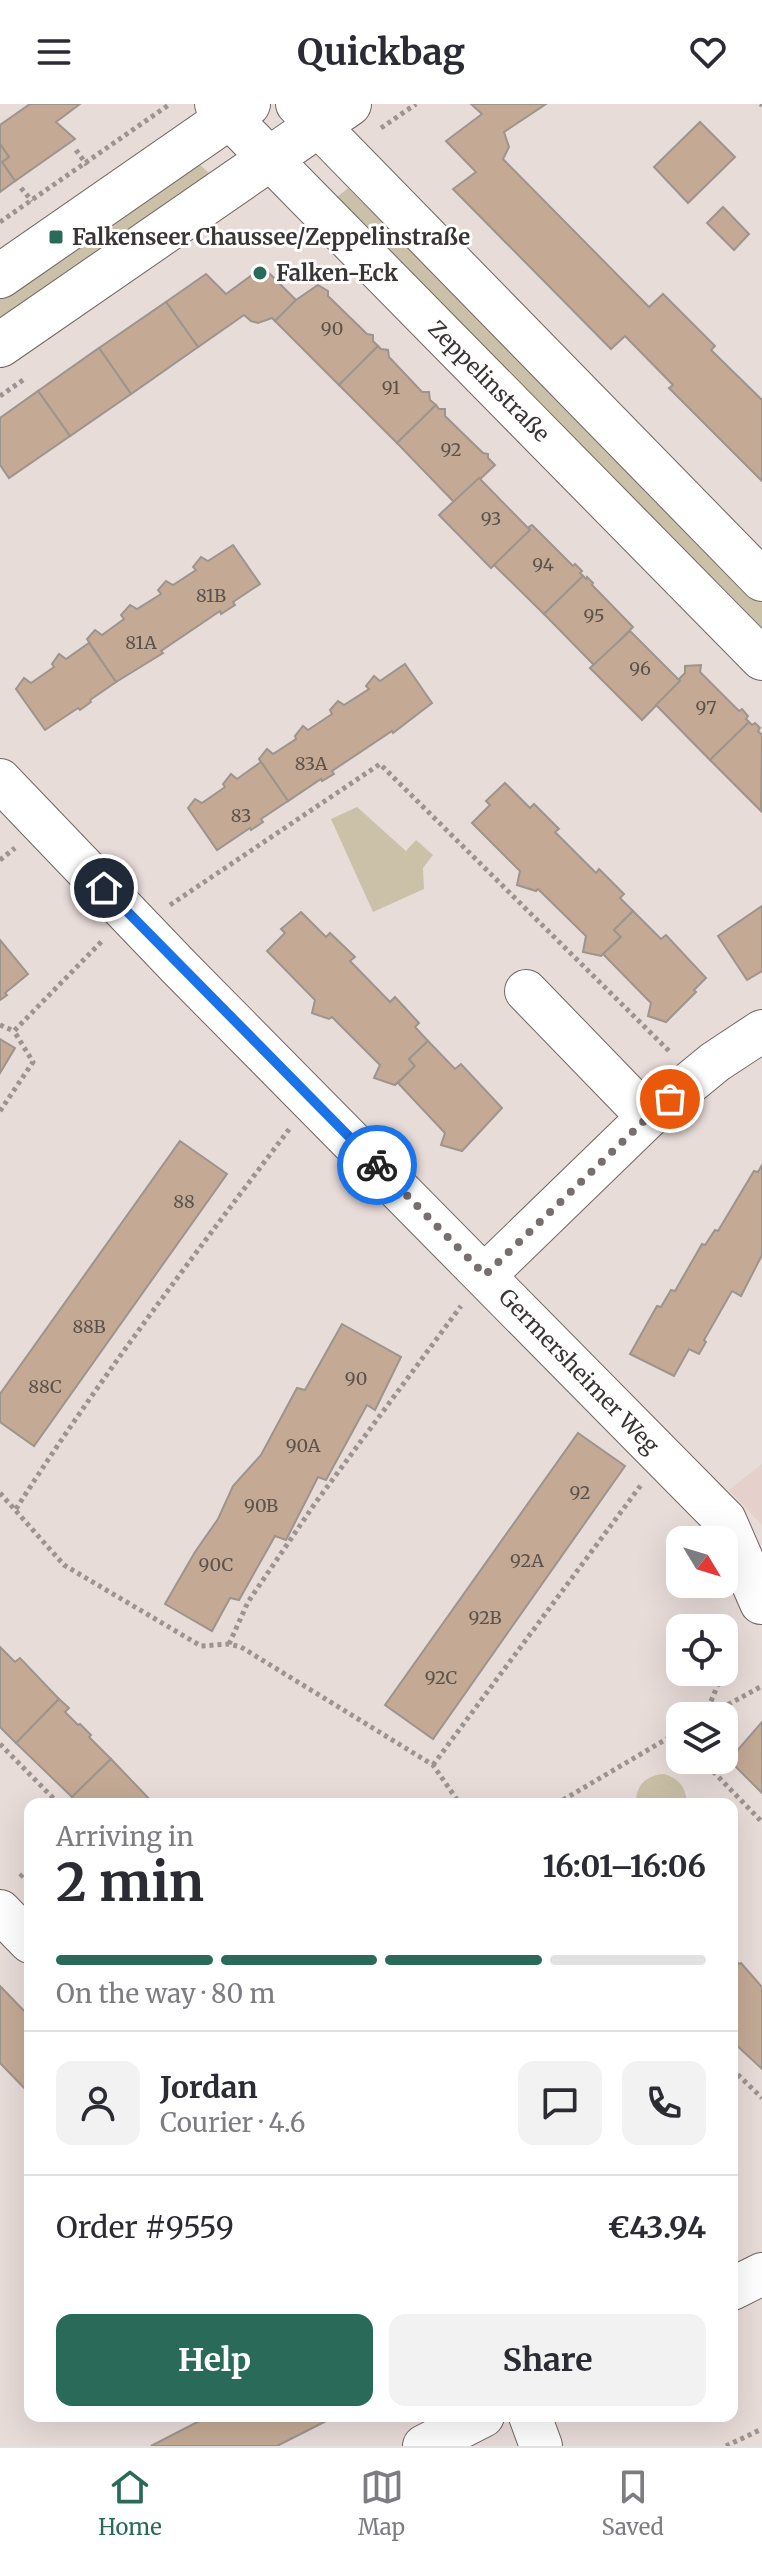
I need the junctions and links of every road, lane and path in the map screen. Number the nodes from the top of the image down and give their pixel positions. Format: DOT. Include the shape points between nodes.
graph roads {
  1 [pos="170,104"];
  2 [pos="416,104"];
  3 [pos="231,108"];
  4 [pos="321,111"];
  5 [pos="397,117"];
  6 [pos="76,150"];
  7 [pos="271,158"];
  8 [pos="85,162"];
  9 [pos="90,168"];
  10 [pos="21,188"];
  11 [pos="31,200"];
  12 [pos="37,208"];
  13 [pos="0,222"];
  14 [pos="0,276"];
  15 [pos="0,345"];
  16 [pos="762,580"];
  17 [pos="762,659"];
  18 [pos="0,780"];
  19 [pos="164,909"];
  20 [pos="113,930"];
  21 [pos="526,991"];
  22 [pos="0,1025"];
  23 [pos="14,1031"];
  24 [pos="762,1031"];
  25 [pos="679,1061"];
  26 [pos="0,1111"];
  27 [pos="648,1117"];
  28 [pos="297,1118"];
  29 [pos="478,1285"];
  30 [pos="648,1474"];
  31 [pos="0,1493"];
  32 [pos="16,1509"];
  33 [pos="761,1603"];
  34 [pos="229,1644"];
  35 [pos="762,1686"];
  36 [pos="732,1702"];
  37 [pos="666,1741"];
  38 [pos="0,1744"];
  39 [pos="433,1765"];
  40 [pos="716,1774"];
  41 [pos="53,1798"];
  42 [pos="456,1798"];
  43 [pos="567,1798"];
  44 [pos="762,1822"];
  45 [pos="24,1875"];
  46 [pos="10,1894"];
  47 [pos="24,1928"];
  48 [pos="738,2075"];
  49 [pos="762,2098"];
  50 [pos="762,2274"];
  51 [pos="738,2286"];
  52 [pos="464,2422"];
  53 [pos="532,2422"];
  54 [pos="762,2429"];
  55 [pos="430,2433"];
  56 [pos="541,2446"];
  57 [pos="726,2446"];
  1 -- 8 [label="path"];
  2 -- 5 [label="path"];
  3 -- 7 [label="street, Zeppelinstraße"];
  3 -- 14 [label="main road"];
  4 -- 7 [label="main road"];
  4 -- 16 [label="street"];
  6 -- 8 [label="path"];
  7 -- 15 [label="main road"];
  7 -- 17 [label="street, Zeppelinstraße"];
  8 -- 9 [label="path"];
  8 -- 11 [label="path"];
  10 -- 11 [label="path"];
  11 -- 12 [label="path"];
  11 -- 13 [label="path"];
  18 -- 29 [label="street, Germersheimer Weg"];
  19 -- 25 [label="path" via="380,764"];
  20 -- 23 [label="path"];
  21 -- 27 [label="street"];
  22 -- 23 [label="path"];
  23 -- 26 [label="path" via="33,1062"];
  24 -- 27 [label="street"];
  27 -- 29 [label="street"];
  28 -- 32 [label="path" via="115,1363"];
  29 -- 33 [label="street, Germersheimer Weg" via="725,1520"];
  29 -- 34 [label="path" via="307,1515 248,1602"];
  30 -- 39 [label="path"];
  31 -- 32 [label="path"];
  32 -- 34 [label="path" via="64,1565 201,1646"];
  34 -- 39 [label="path"];
  35 -- 36 [label="path"];
  37 -- 43 [label="path"];
  38 -- 41 [label="path"];
  39 -- 42 [label="path"];
  40 -- 44 [label="path"];
  45 -- 46 [label="path"];
  46 -- 47 [label="street"];
  48 -- 49 [label="path"];
  50 -- 51 [label="street"];
  52 -- 55 [label="street"];
  53 -- 56 [label="street"];
  54 -- 57 [label="path"];
}
